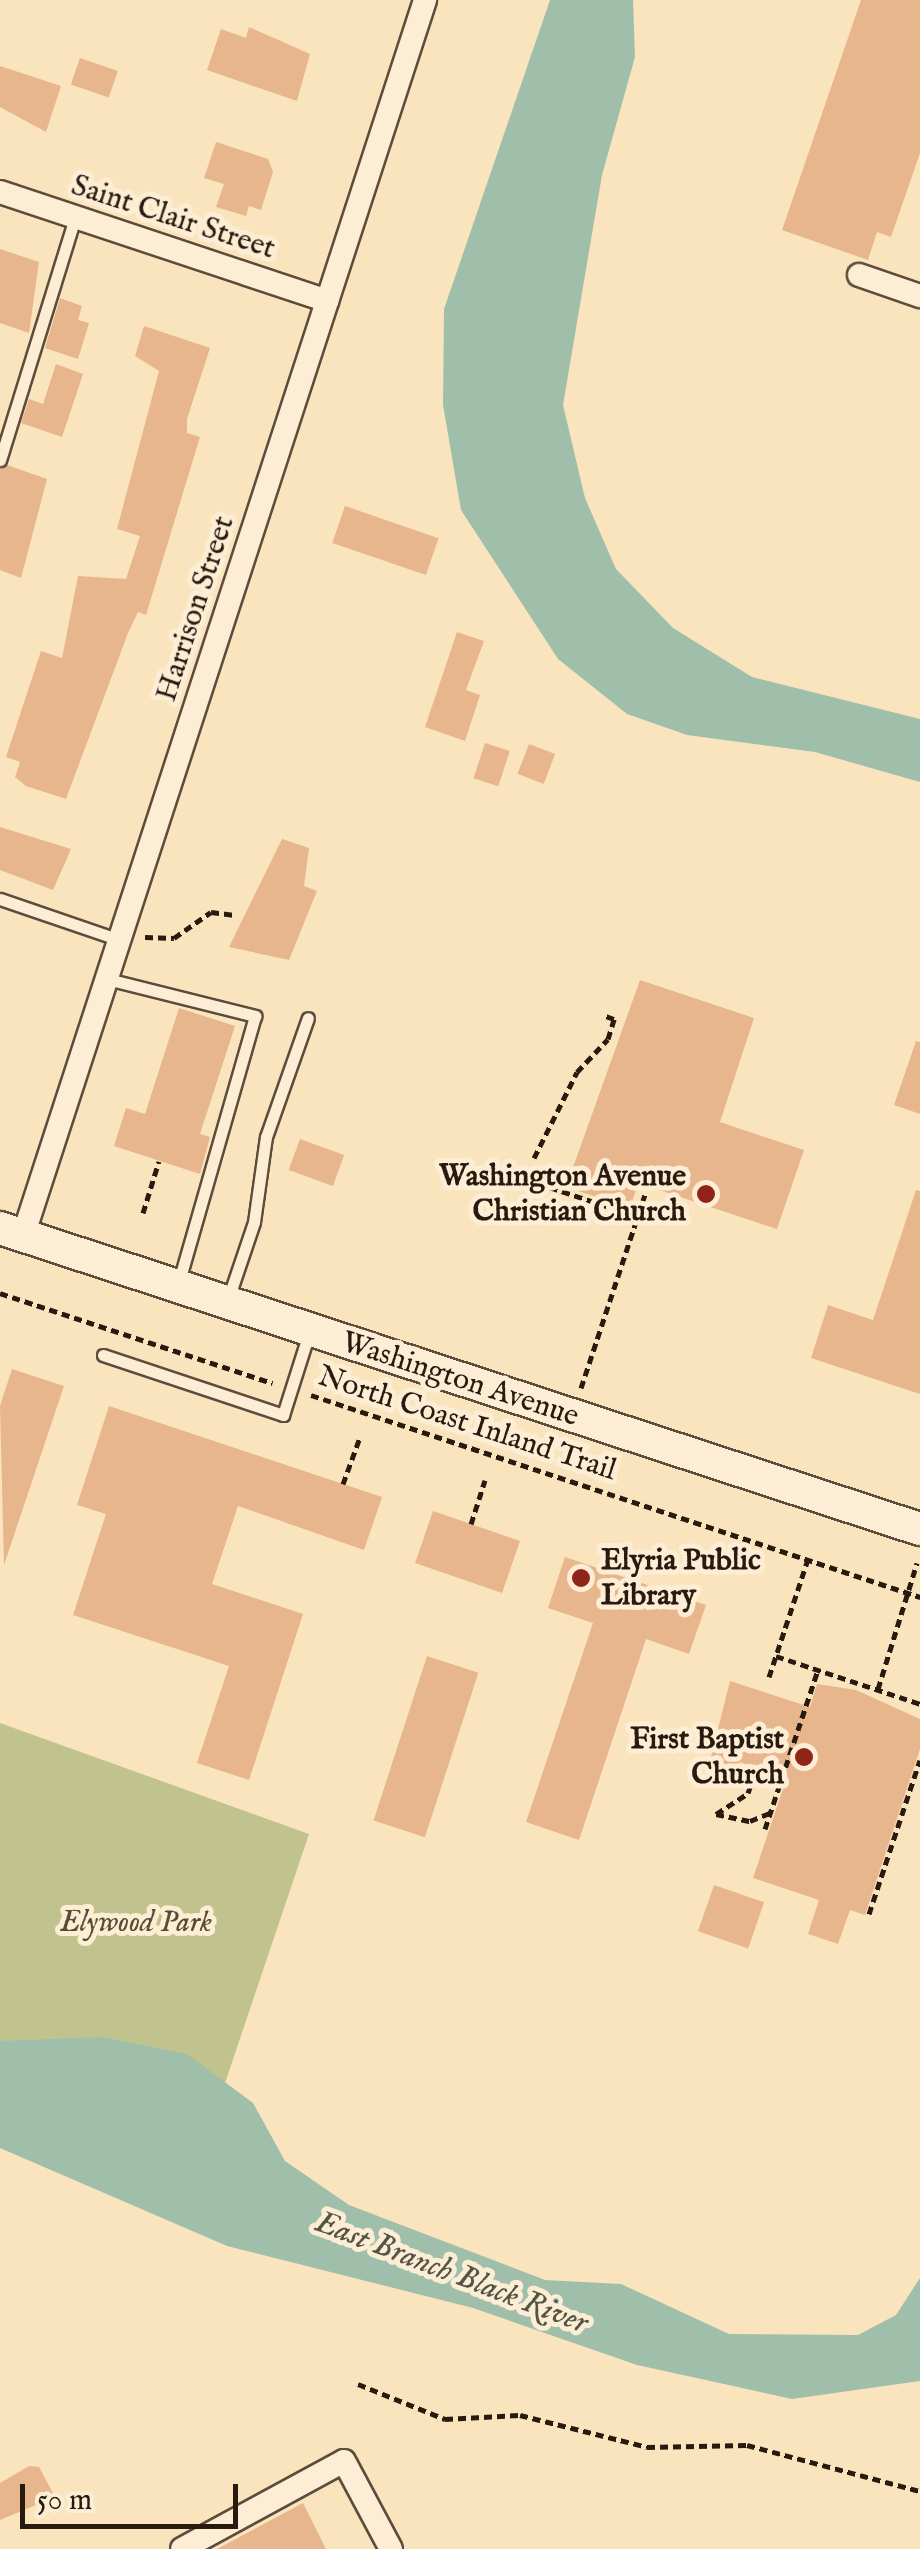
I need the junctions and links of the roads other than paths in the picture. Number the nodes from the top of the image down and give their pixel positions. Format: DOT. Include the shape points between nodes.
graph roads {
  1 [pos="425,0"];
  2 [pos="0,192"];
  3 [pos="76,217"];
  4 [pos="860,276"];
  5 [pos="920,296"];
  6 [pos="327,301"];
  7 [pos="0,460"];
  8 [pos="0,899"];
  9 [pos="128,938"];
  10 [pos="107,980"];
  11 [pos="308,1018"];
  12 [pos="12,1232"];
  13 [pos="178,1286"];
  14 [pos="227,1303"];
  15 [pos="310,1330"];
  16 [pos="103,1355"];
  17 [pos="920,1529"];
  18 [pos="182,2549"];
  19 [pos="390,2549"];
  1 -- 6 [label="street, Harrison Street"];
  2 -- 3 [label="street, Saint Clair Street"];
  3 -- 6 [label="street, Saint Clair Street"];
  3 -- 7 [label="lane"];
  4 -- 5 [label="street"];
  6 -- 9 [label="street, Harrison Street"];
  8 -- 9 [label="lane"];
  9 -- 10 [label="street, Harrison Street"];
  10 -- 12 [label="street, Harrison Street"];
  10 -- 13 [label="lane" via="255,1016"];
  11 -- 14 [label="lane" via="266,1137 254,1222"];
  12 -- 13 [label="street, Washington Avenue"];
  13 -- 14 [label="street, Washington Avenue"];
  14 -- 15 [label="street, Washington Avenue"];
  15 -- 16 [label="lane" via="283,1415"];
  15 -- 17 [label="street, Washington Avenue"];
  18 -- 19 [label="street" via="344,2462"];
}
